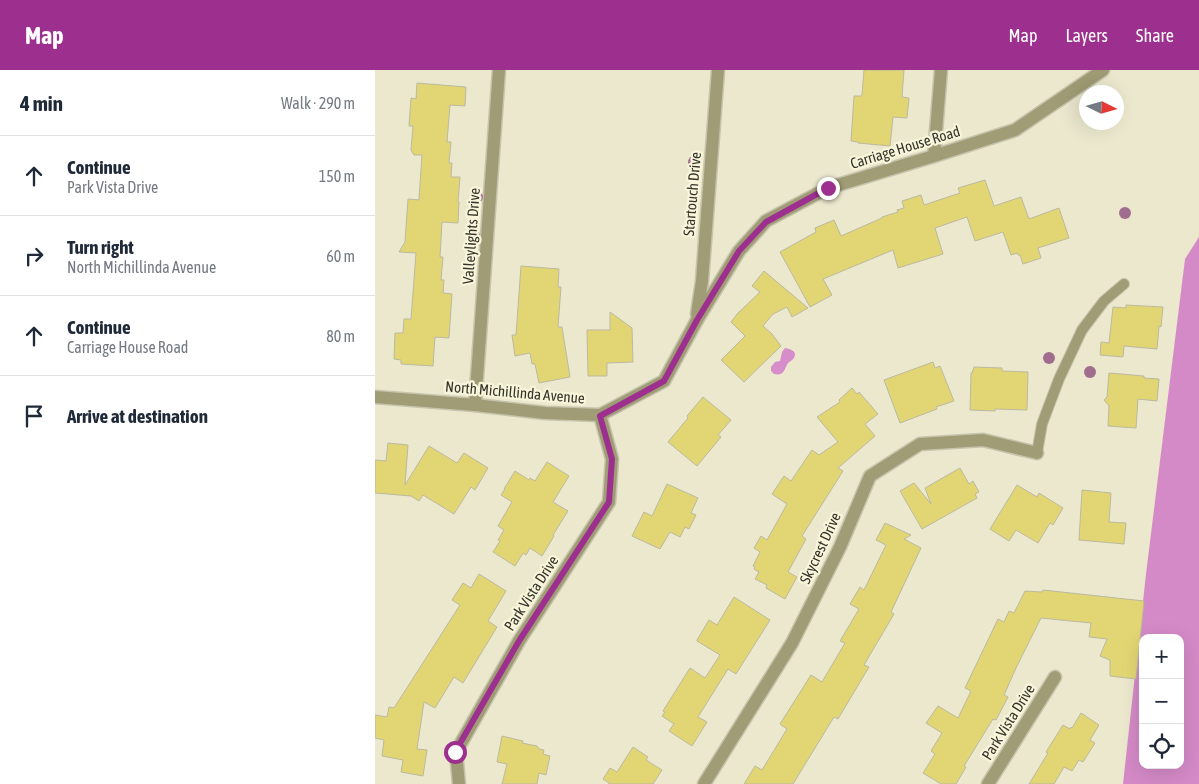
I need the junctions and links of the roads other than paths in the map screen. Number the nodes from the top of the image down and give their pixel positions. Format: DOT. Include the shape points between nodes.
graph roads {
  1 [pos="499,70"];
  2 [pos="718,70"];
  3 [pos="941,70"];
  4 [pos="1103,70"];
  5 [pos="935,156"];
  6 [pos="1124,284"];
  7 [pos="697,320"];
  8 [pos="375,397"];
  9 [pos="475,405"];
  10 [pos="600,416"];
  11 [pos="1037,452"];
  12 [pos="1055,677"];
  13 [pos="459,784"];
  14 [pos="704,784"];
  15 [pos="988,784"];
  1 -- 9 [label="street, Valleylights Drive"];
  2 -- 7 [label="street, Startouch Drive"];
  3 -- 5 [label="street"];
  4 -- 5 [label="street, Carriage House Road" via="1015,130"];
  5 -- 7 [label="street, Carriage House Road" via="828,188 766,222 739,251"];
  6 -- 11 [label="lane" via="1104,301 1082,330 1042,424"];
  7 -- 10 [label="street, North Michillinda Avenue" via="664,381"];
  8 -- 9 [label="street, North Michillinda Avenue"];
  9 -- 10 [label="street, North Michillinda Avenue"];
  10 -- 13 [label="street, Park Vista Drive" via="612,459 609,502 519,641 455,752"];
  11 -- 14 [label="street, Skycrest Drive" via="983,440 920,444 870,476 840,547 792,643"];
  12 -- 15 [label="street, Park Vista Drive"];
}
